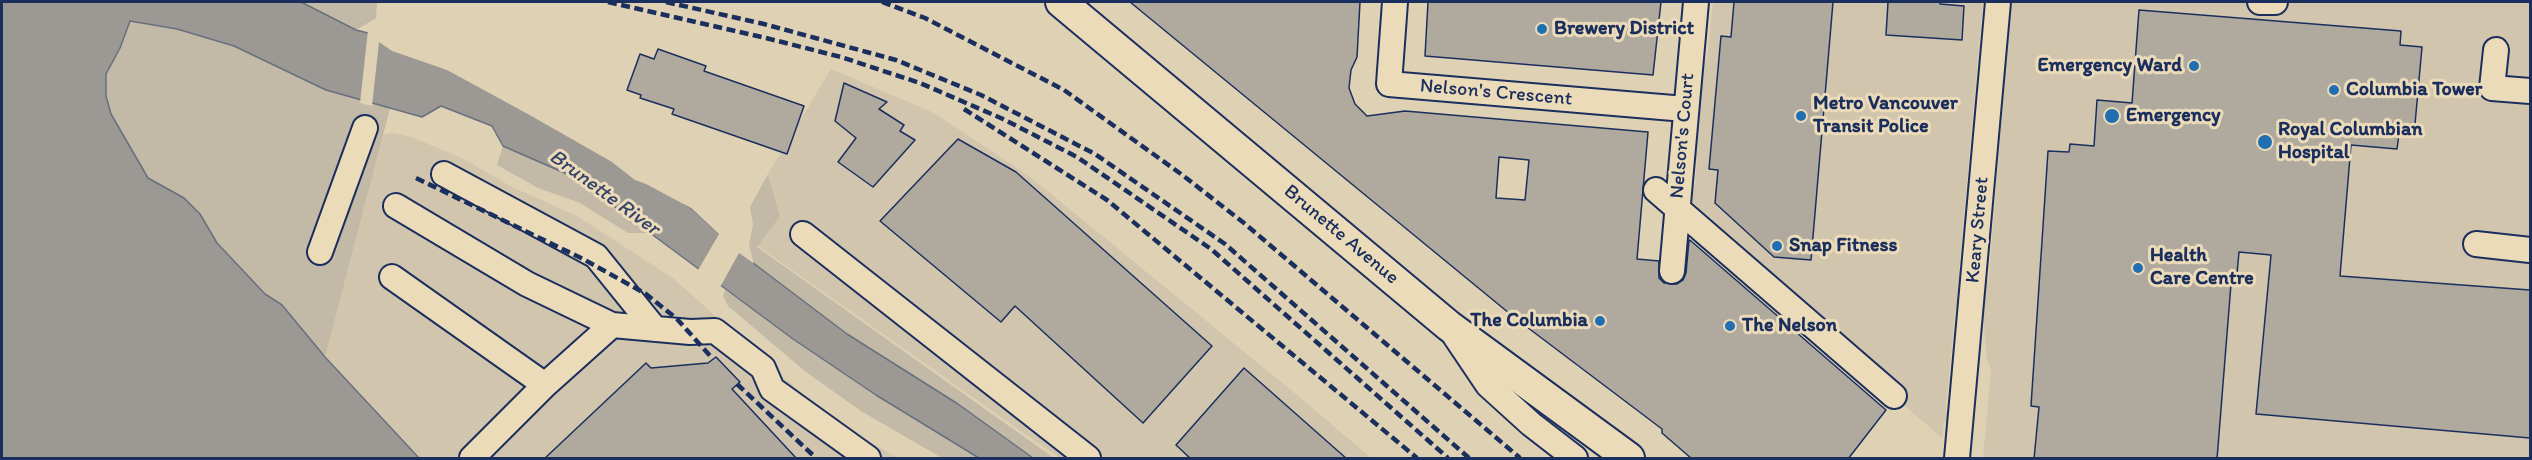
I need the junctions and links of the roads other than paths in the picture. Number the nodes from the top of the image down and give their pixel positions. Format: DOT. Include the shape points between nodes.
graph roads {
  1 [pos="1061,2"];
  2 [pos="1395,2"];
  3 [pos="1696,2"];
  4 [pos="1998,2"];
  5 [pos="2260,2"];
  6 [pos="2275,2"];
  7 [pos="2496,50"];
  8 [pos="2530,91"];
  9 [pos="1685,109"];
  10 [pos="365,128"];
  11 [pos="444,174"];
  12 [pos="1656,190"];
  13 [pos="396,206"];
  14 [pos="1677,208"];
  15 [pos="803,234"];
  16 [pos="2476,244"];
  17 [pos="2530,250"];
  18 [pos="320,252"];
  19 [pos="1671,271"];
  20 [pos="392,277"];
  21 [pos="612,325"];
  22 [pos="1449,326"];
  23 [pos="655,329"];
  24 [pos="545,385"];
  25 [pos="1894,396"];
  26 [pos="472,459"];
  27 [pos="868,459"];
  28 [pos="1088,459"];
  29 [pos="1575,459"];
  30 [pos="1629,459"];
  31 [pos="1957,459"];
  1 -- 22 [label="main road, Brunette Avenue"];
  2 -- 9 [label="street, Nelson's Crescent" via="1389,84"];
  3 -- 9 [label="street, Nelson's Court"];
  4 -- 31 [label="street, Keary Street"];
  5 -- 6 [label="street"];
  7 -- 8 [label="street" via="2492,88"];
  9 -- 14 [label="street, Nelson's Court"];
  10 -- 18 [label="street"];
  11 -- 23 [label="street" via="596,256"];
  12 -- 14 [label="street"];
  13 -- 21 [label="street" via="527,284"];
  14 -- 19 [label="street, Nelson's Court"];
  14 -- 25 [label="street"];
  15 -- 28 [label="street"];
  16 -- 17 [label="street"];
  20 -- 24 [label="street"];
  21 -- 23 [label="street"];
  21 -- 24 [label="street"];
  22 -- 29 [label="street" via="1488,385"];
  22 -- 30 [label="main road, Brunette Avenue"];
  23 -- 27 [label="street" via="716,331 763,369 772,389"];
  24 -- 26 [label="street"];
}
